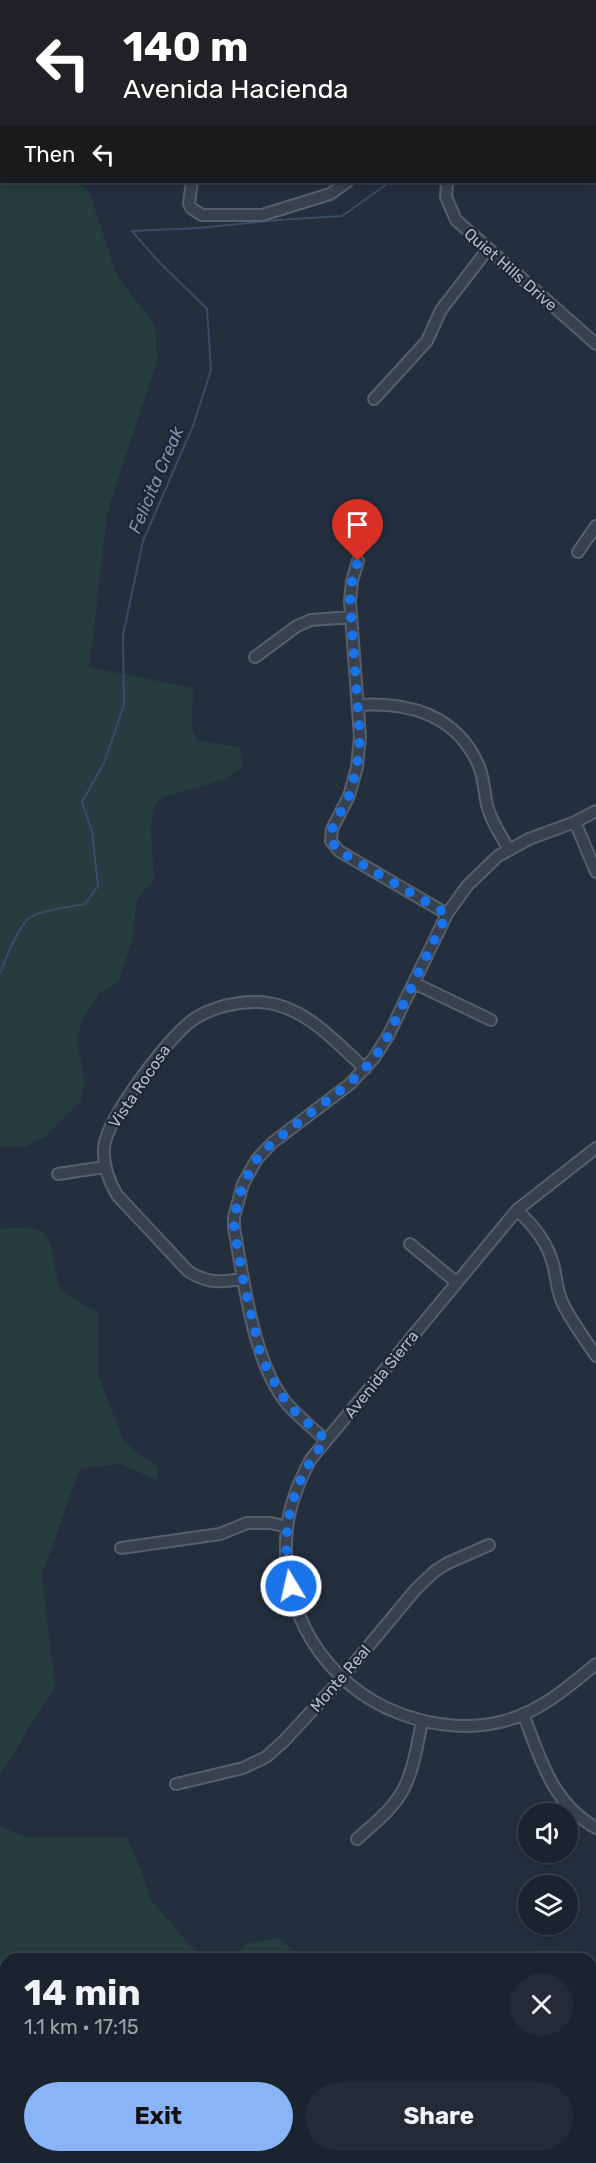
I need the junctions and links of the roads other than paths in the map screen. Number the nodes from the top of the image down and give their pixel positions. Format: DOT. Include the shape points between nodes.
graph roads {
  1 [pos="192,183"];
  2 [pos="346,183"];
  3 [pos="447,183"];
  4 [pos="488,249"];
  5 [pos="596,344"];
  6 [pos="374,399"];
  7 [pos="596,526"];
  8 [pos="578,552"];
  9 [pos="358,561"];
  10 [pos="351,617"];
  11 [pos="255,657"];
  12 [pos="359,705"];
  13 [pos="596,811"];
  14 [pos="575,822"];
  15 [pos="509,850"];
  16 [pos="596,872"];
  17 [pos="447,914"];
  18 [pos="414,983"];
  19 [pos="490,1020"];
  20 [pos="364,1069"];
  21 [pos="596,1148"];
  22 [pos="105,1167"];
  23 [pos="58,1174"];
  24 [pos="517,1210"];
  25 [pos="410,1244"];
  26 [pos="243,1279"];
  27 [pos="456,1282"];
  28 [pos="596,1356"];
  29 [pos="326,1440"];
  30 [pos="287,1527"];
  31 [pos="489,1545"];
  32 [pos="121,1548"];
  33 [pos="596,1664"];
  34 [pos="342,1678"];
  35 [pos="523,1714"];
  36 [pos="422,1722"];
  37 [pos="177,1784"];
  38 [pos="596,1828"];
  39 [pos="357,1839"];
  1 -- 2 [label="street" via="189,203 202,215 262,215 330,194"];
  3 -- 4 [label="street, Quiet Hills Drive" via="446,197 456,220"];
  4 -- 5 [label="street, Quiet Hills Drive"];
  4 -- 6 [label="street" via="441,310 428,341"];
  7 -- 8 [label="street"];
  9 -- 10 [label="street" via="352,581"];
  10 -- 11 [label="street" via="311,620"];
  10 -- 12 [label="street"];
  12 -- 15 [label="street" via="414,708 451,729 478,763 492,820"];
  12 -- 17 [label="street" via="357,767 349,796 332,829 331,841 339,851"];
  13 -- 14 [label="street"];
  14 -- 15 [label="street"];
  14 -- 16 [label="street"];
  15 -- 17 [label="street" via="466,886"];
  17 -- 18 [label="street"];
  18 -- 19 [label="street"];
  18 -- 20 [label="street" via="388,1036"];
  20 -- 22 [label="street, Vista Rocosa" via="304,1016 260,1002 222,1006 194,1019 172,1038 117,1113 104,1146"];
  20 -- 26 [label="street" via="257,1159 243,1184 234,1217"];
  21 -- 24 [label="street, Avenida Sierra"];
  22 -- 23 [label="street"];
  22 -- 26 [label="street, Vista Rocosa" via="117,1195 188,1271 218,1282"];
  24 -- 27 [label="street, Avenida Sierra"];
  24 -- 28 [label="street" via="545,1242 563,1305"];
  25 -- 27 [label="street"];
  26 -- 29 [label="street" via="261,1357 289,1406"];
  27 -- 29 [label="street, Avenida Sierra"];
  29 -- 30 [label="street, Avenida Sierra" via="299,1481"];
  30 -- 32 [label="street" via="247,1523 220,1534"];
  30 -- 34 [label="street, Avenida Sierra" via="287,1567 296,1611 314,1646"];
  31 -- 34 [label="street, Monte Real" via="435,1571"];
  33 -- 35 [label="street, Avenida Sierra" via="556,1698"];
  34 -- 36 [label="street, Avenida Sierra" via="380,1706"];
  34 -- 37 [label="street, Monte Real" via="266,1757 243,1768"];
  35 -- 36 [label="street, Avenida Sierra" via="504,1721 463,1726"];
  35 -- 38 [label="street" via="556,1791 575,1814"];
  36 -- 39 [label="street" via="410,1774 400,1796"];
}
